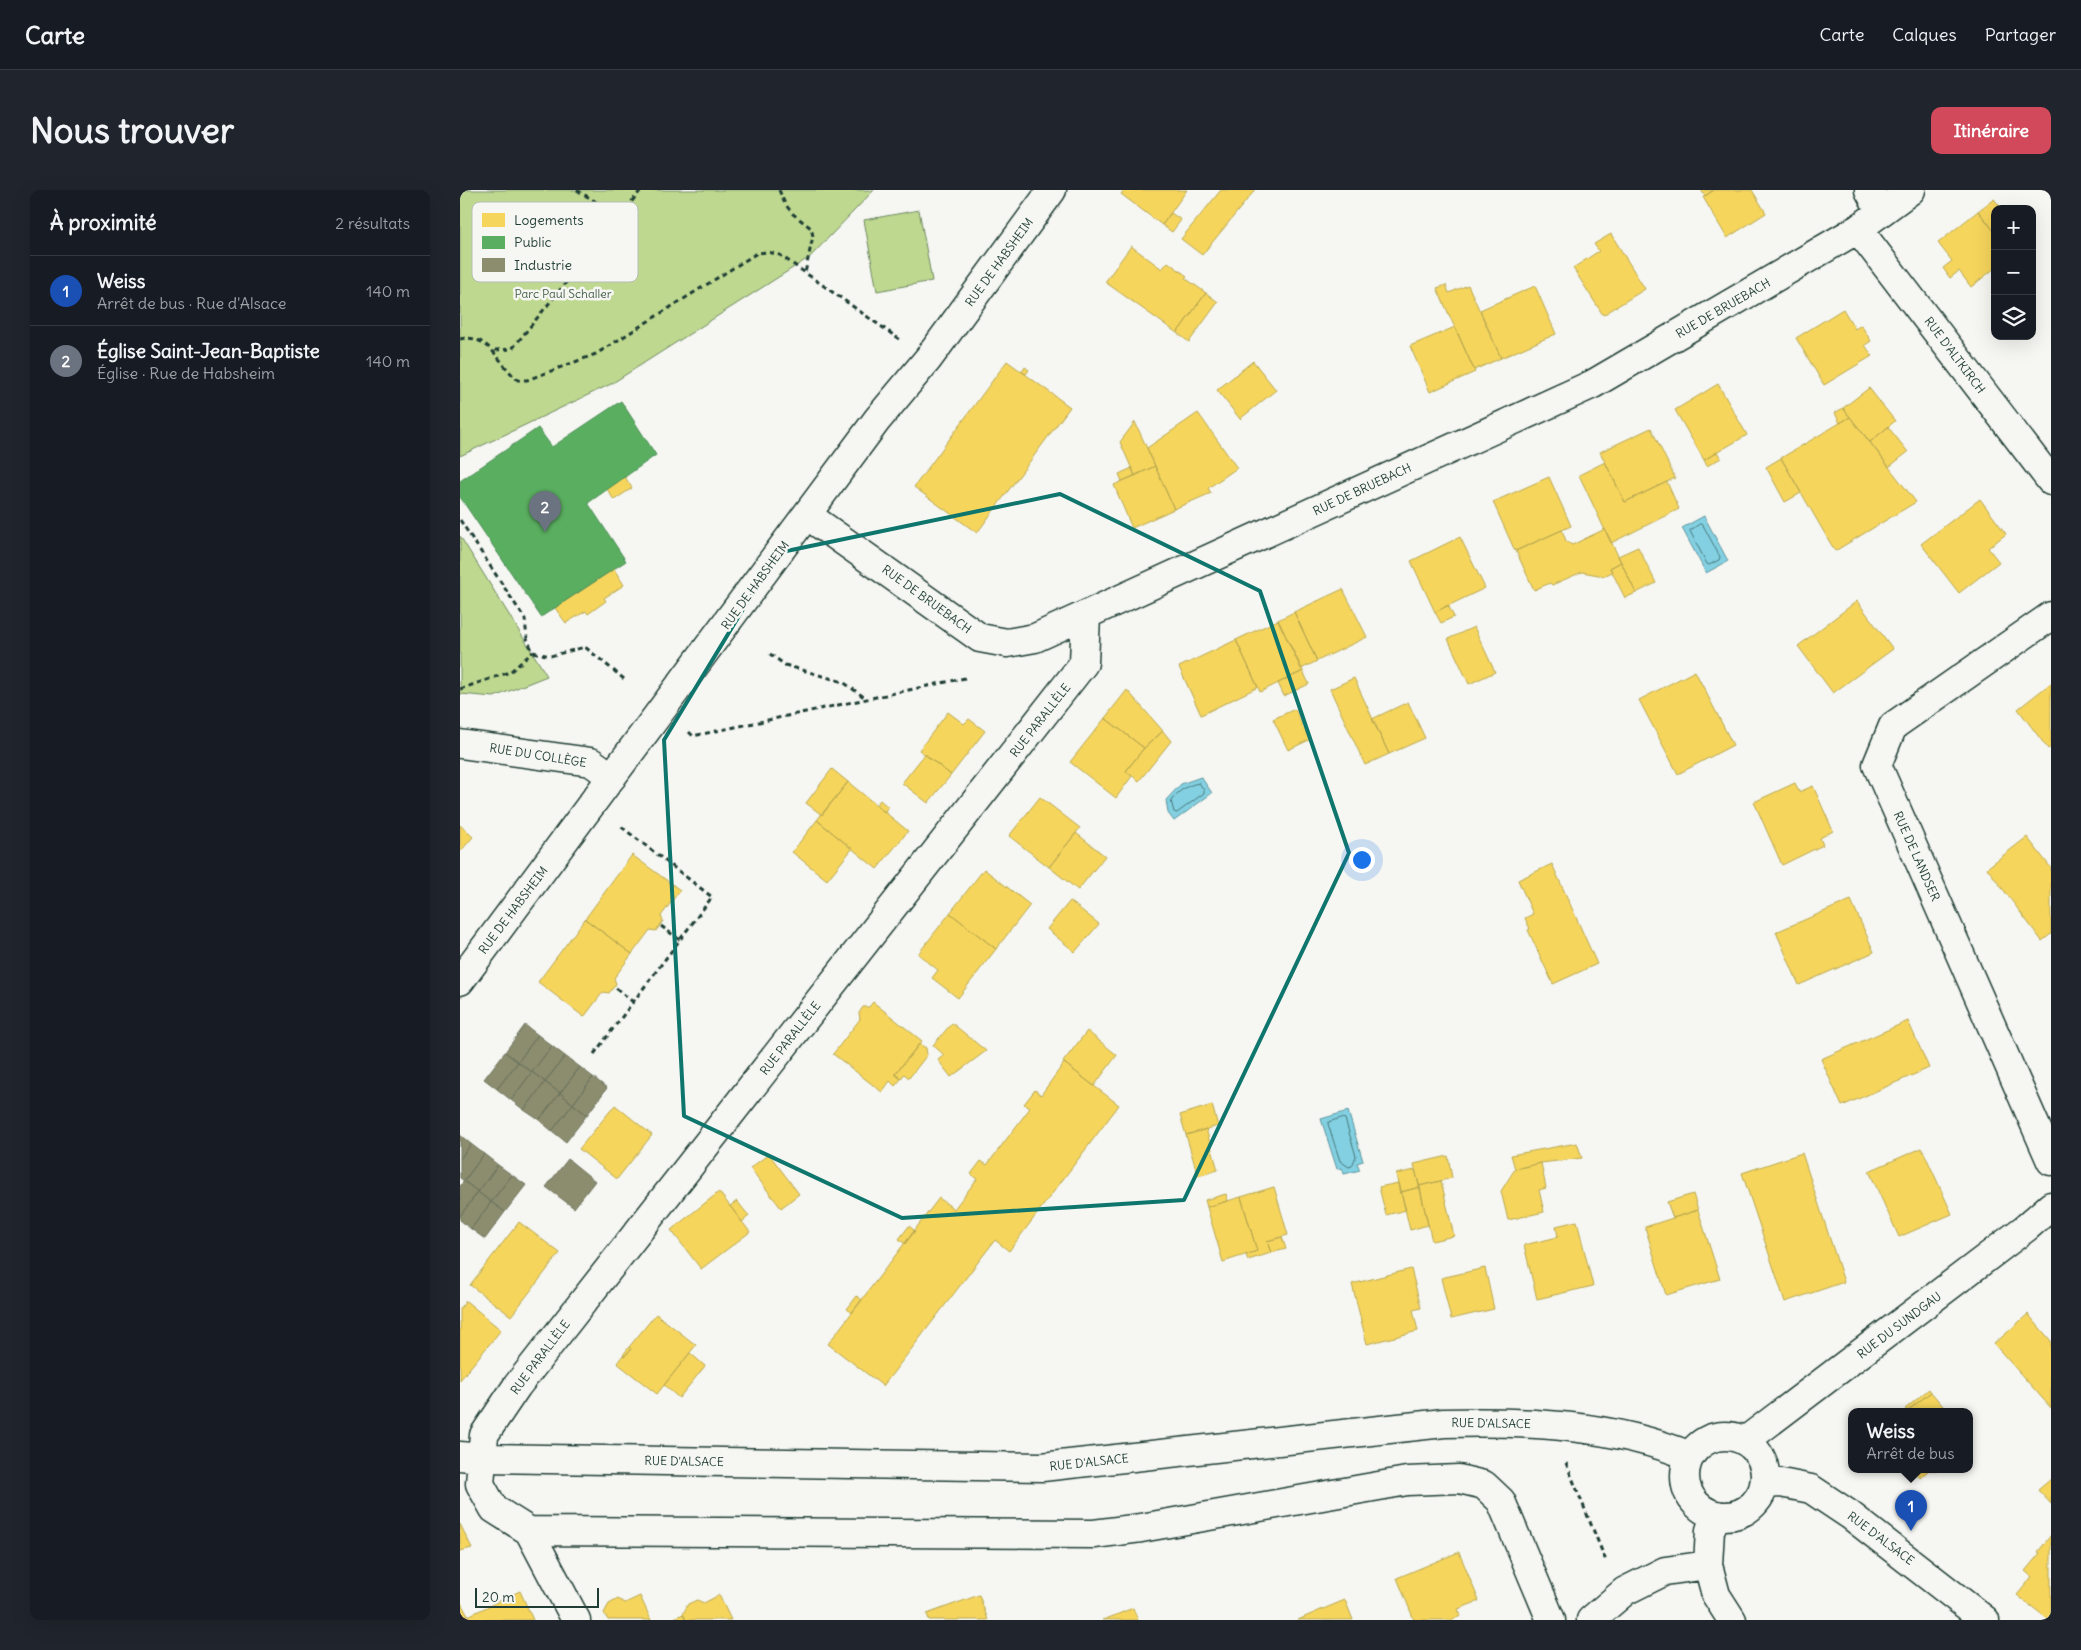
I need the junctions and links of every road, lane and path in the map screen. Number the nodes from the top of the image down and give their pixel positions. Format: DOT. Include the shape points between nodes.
graph roads {
  1 [pos="578,190"];
  2 [pos="641,190"];
  3 [pos="778,190"];
  4 [pos="1052,190"];
  5 [pos="1911,190"];
  6 [pos="1875,201"];
  7 [pos="597,202"];
  8 [pos="632,202"];
  9 [pos="1858,229"];
  10 [pos="805,274"];
  11 [pos="567,282"];
  12 [pos="460,339"];
  13 [pos="901,341"];
  14 [pos="494,350"];
  15 [pos="2051,481"];
  16 [pos="808,515"];
  17 [pos="460,520"];
  18 [pos="1086,615"];
  19 [pos="2051,616"];
  20 [pos="533,652"];
  21 [pos="770,654"];
  22 [pos="965,678"];
  23 [pos="624,679"];
  24 [pos="460,689"];
  25 [pos="865,698"];
  26 [pos="688,732"];
  27 [pos="460,744"];
  28 [pos="612,777"];
  29 [pos="618,825"];
  30 [pos="661,926"];
  31 [pos="680,940"];
  32 [pos="460,981"];
  33 [pos="616,988"];
  34 [pos="634,1002"];
  35 [pos="594,1054"];
  36 [pos="2051,1161"];
  37 [pos="2051,1206"];
  38 [pos="1745,1440"];
  39 [pos="1690,1456"];
  40 [pos="470,1457"];
  41 [pos="1566,1462"];
  42 [pos="1764,1484"];
  43 [pos="1717,1515"];
  44 [pos="530,1531"];
  45 [pos="1708,1565"];
  46 [pos="1609,1569"];
  47 [pos="576,1620"];
  48 [pos="1551,1620"];
  49 [pos="1591,1620"];
  50 [pos="1732,1620"];
  51 [pos="1985,1620"];
  1 -- 7 [label="path"];
  2 -- 8 [label="path"];
  3 -- 10 [label="path" via="793,214 811,228 813,236"];
  4 -- 16 [label="street, RUE DE HABSHEIM"];
  5 -- 6 [label="street, RUE DE BRUEBACH"];
  6 -- 9 [label="street, RUE DE BRUEBACH"];
  9 -- 15 [label="street, RUE D'ALTKIRCH"];
  9 -- 18 [label="street, RUE DE BRUEBACH" via="1593,384"];
  10 -- 13 [label="path"];
  10 -- 14 [label="path" via="780,255 757,253 596,354 527,380 518,380 511,374"];
  11 -- 14 [label="path" via="512,350"];
  12 -- 14 [label="path" via="480,341"];
  16 -- 18 [label="street, RUE DE BRUEBACH" via="980,638 1007,643 1035,638"];
  16 -- 28 [label="street, RUE DE HABSHEIM"];
  17 -- 20 [label="path" via="524,619"];
  18 -- 40 [label="street, RUE PARALLÈLE" via="1084,664 517,1386"];
  19 -- 36 [label="street, RUE DE LANDSER" via="1893,726 1877,765"];
  20 -- 23 [label="path" via="550,656 585,647"];
  20 -- 24 [label="path" via="510,672"];
  21 -- 25 [label="path" via="785,665 843,682"];
  22 -- 25 [label="path"];
  25 -- 26 [label="path" via="693,736"];
  27 -- 28 [label="street, RUE DU COLLÈGE" via="591,762"];
  28 -- 32 [label="street, RUE DE HABSHEIM"];
  29 -- 31 [label="path" via="712,897"];
  30 -- 31 [label="path"];
  31 -- 34 [label="path"];
  33 -- 34 [label="path"];
  34 -- 35 [label="path"];
  37 -- 38 [label="street, RUE DU SUNDGAU"];
  38 -- 39 [label="street" via="1733,1436 1709,1439"];
  38 -- 42 [label="street" via="1762,1459"];
  39 -- 40 [label="street, RUE D'ALSACE" via="1597,1430 1502,1421 1444,1423 1042,1467"];
  39 -- 43 [label="street" via="1685,1480 1688,1492 1705,1511"];
  40 -- 44 [label="street" via="494,1509"];
  41 -- 46 [label="path"];
  42 -- 43 [label="street" via="1752,1506 1729,1516"];
  42 -- 51 [label="street, RUE D'ALSACE" via="1781,1483 1811,1489 1864,1525"];
  43 -- 45 [label="street" via="1710,1530"];
  44 -- 47 [label="street"];
  44 -- 48 [label="street" via="1094,1534 1408,1481 1459,1479 1484,1485 1501,1501"];
  45 -- 49 [label="street" via="1665,1571 1625,1591"];
  45 -- 50 [label="street" via="1716,1595"];
}
